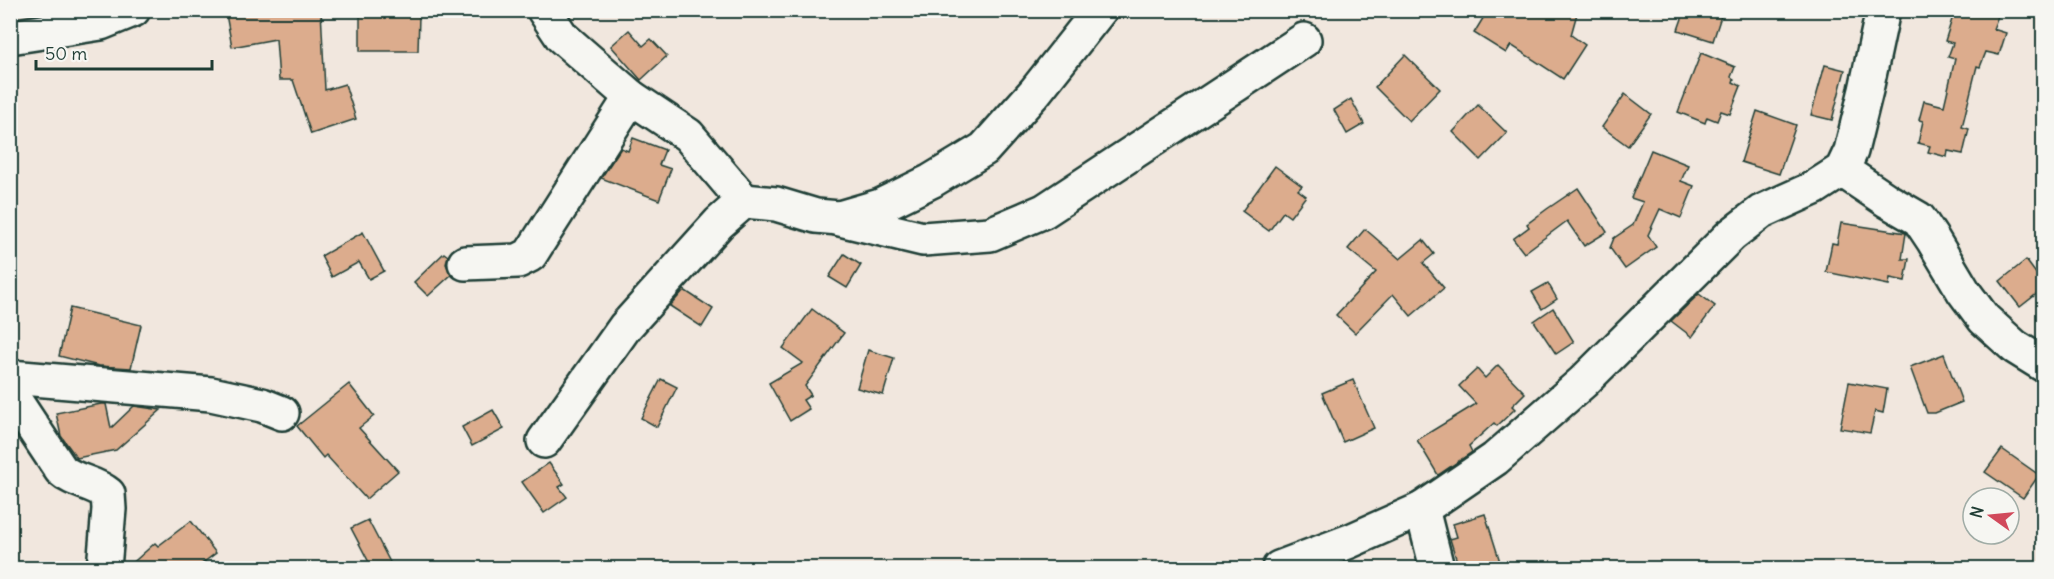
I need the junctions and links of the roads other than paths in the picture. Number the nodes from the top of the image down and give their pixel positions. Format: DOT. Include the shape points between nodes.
graph roads {
  1 [pos="133,10"];
  2 [pos="544,10"];
  3 [pos="1100,10"];
  4 [pos="1883,10"];
  5 [pos="10,37"];
  6 [pos="1304,40"];
  7 [pos="631,97"];
  8 [pos="1842,170"];
  9 [pos="744,201"];
  10 [pos="839,218"];
  11 [pos="465,263"];
  12 [pos="2043,365"];
  13 [pos="10,376"];
  14 [pos="10,393"];
  15 [pos="282,413"];
  16 [pos="544,441"];
  17 [pos="1422,509"];
  18 [pos="1351,555"];
  19 [pos="104,568"];
  20 [pos="1279,568"];
  21 [pos="1437,568"];
  1 -- 5 [label="street" via="100,23"];
  2 -- 7 [label="street" via="562,37"];
  3 -- 10 [label="street" via="1035,92 984,148 931,181 880,206"];
  4 -- 8 [label="street" via="1851,151"];
  6 -- 10 [label="street" via="1044,211 990,234 923,239"];
  7 -- 9 [label="street" via="688,135"];
  7 -- 11 [label="street" via="530,255 518,261"];
  8 -- 12 [label="street" via="1919,219 1984,319"];
  8 -- 17 [label="street" via="1814,188 1761,212 1731,235 1583,382 1495,459"];
  9 -- 10 [label="street"];
  9 -- 16 [label="street" via="719,223 625,327"];
  13 -- 15 [label="street" via="211,394"];
  14 -- 19 [label="street" via="61,470 108,494"];
  17 -- 18 [label="street"];
  17 -- 21 [label="street"];
  18 -- 20 [label="street"];
}
